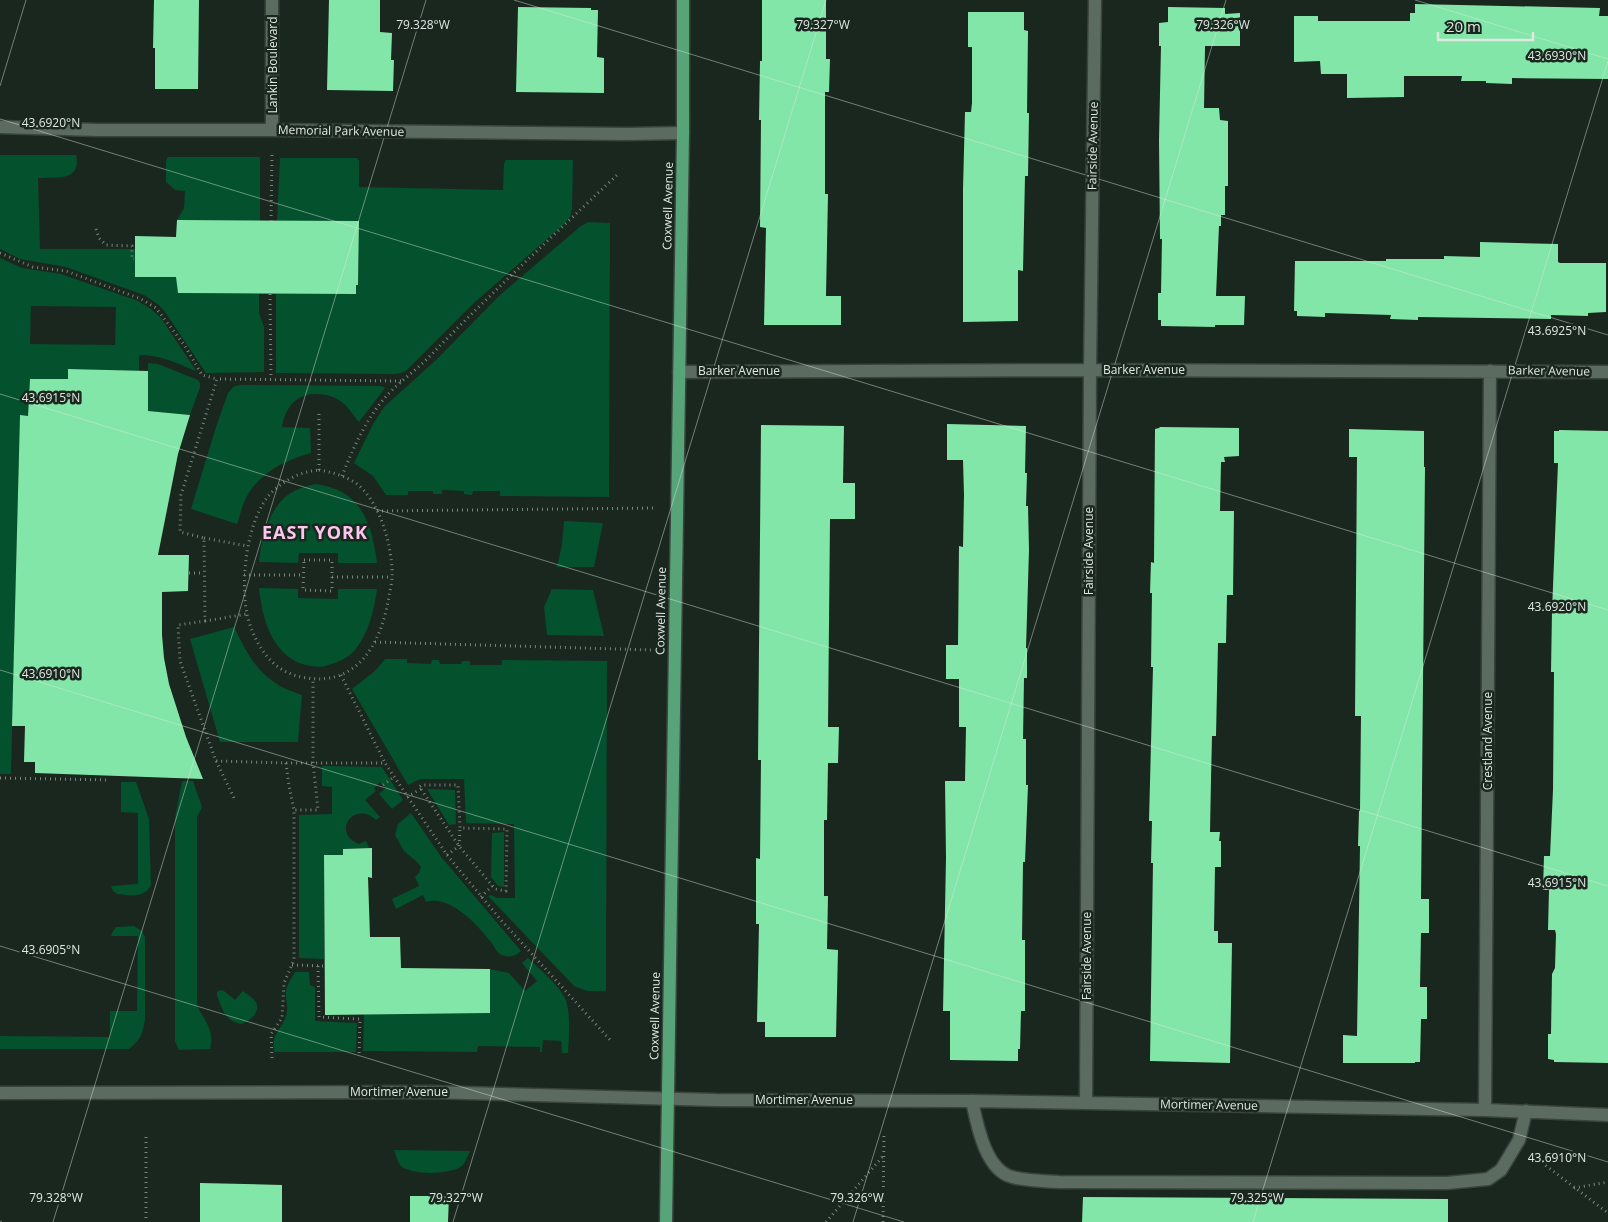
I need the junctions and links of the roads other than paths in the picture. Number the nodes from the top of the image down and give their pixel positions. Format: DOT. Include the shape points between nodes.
graph roads {
  1 [pos="272,0"];
  2 [pos="683,0"];
  3 [pos="1095,0"];
  4 [pos="0,127"];
  5 [pos="272,130"];
  6 [pos="683,133"];
  7 [pos="1090,370"];
  8 [pos="1490,371"];
  9 [pos="679,372"];
  10 [pos="1608,372"];
  11 [pos="0,1093"];
  12 [pos="667,1098"];
  13 [pos="972,1101"];
  14 [pos="1086,1103"];
  15 [pos="1485,1110"];
  16 [pos="1526,1111"];
  17 [pos="1608,1114"];
  18 [pos="666,1222"];
  1 -- 5 [label="street, Lankin Boulevard"];
  2 -- 6 [label="main road, Coxwell Avenue"];
  3 -- 7 [label="street, Fairside Avenue"];
  4 -- 5 [label="street, Memorial Park Avenue"];
  5 -- 6 [label="street, Memorial Park Avenue"];
  6 -- 9 [label="main road, Coxwell Avenue"];
  7 -- 8 [label="street, Barker Avenue"];
  7 -- 9 [label="street, Barker Avenue"];
  7 -- 14 [label="street, Fairside Avenue"];
  8 -- 10 [label="street, Barker Avenue"];
  8 -- 15 [label="street, Crestland Avenue"];
  9 -- 12 [label="main road, Coxwell Avenue"];
  11 -- 12 [label="street, Mortimer Avenue" via="430,1092"];
  12 -- 13 [label="street, Mortimer Avenue"];
  12 -- 18 [label="main road, Coxwell Avenue"];
  13 -- 14 [label="street, Mortimer Avenue"];
  13 -- 16 [label="street" via="980,1135 993,1164 1011,1177 1059,1182 1447,1182 1488,1179 1501,1170 1519,1140"];
  14 -- 15 [label="street, Mortimer Avenue"];
  15 -- 16 [label="street, Mortimer Avenue"];
  16 -- 17 [label="street, Mortimer Avenue"];
}
